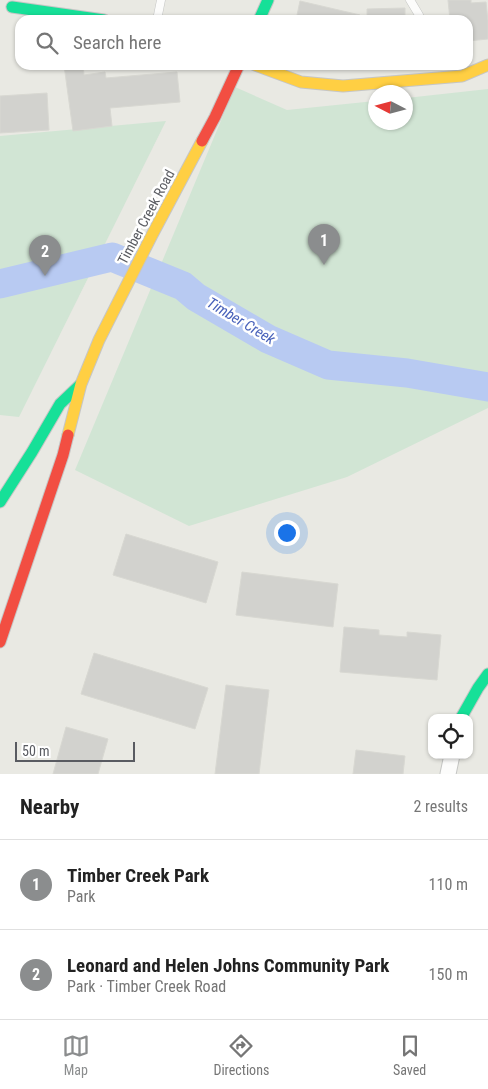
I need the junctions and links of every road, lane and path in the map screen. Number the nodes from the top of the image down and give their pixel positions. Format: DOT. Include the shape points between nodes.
graph roads {
  1 [pos="161,0"];
  2 [pos="268,0"];
  3 [pos="410,0"];
  4 [pos="9,6"];
  5 [pos="70,15"];
  6 [pos="158,15"];
  7 [pos="261,15"];
  8 [pos="419,15"];
  9 [pos="488,65"];
  10 [pos="237,70"];
  11 [pos="268,70"];
  12 [pos="81,384"];
  13 [pos="0,502"];
  14 [pos="0,642"];
  15 [pos="488,674"];
  16 [pos="464,714"];
  17 [pos="451,759"];
  18 [pos="448,774"];
  1 -- 6 [label="lane"];
  2 -- 7 [label="street"];
  3 -- 8 [label="lane"];
  4 -- 5 [label="street"];
  9 -- 11 [label="street" via="462,76 427,76 343,86 300,82"];
  10 -- 12 [label="street, Timber Creek Road" via="152,235"];
  12 -- 13 [label="street, Timber Creek Road" via="60,404"];
  12 -- 14 [label="street, Timber Creek Road" via="63,455"];
  15 -- 16 [label="street"];
  17 -- 18 [label="street"];
}
